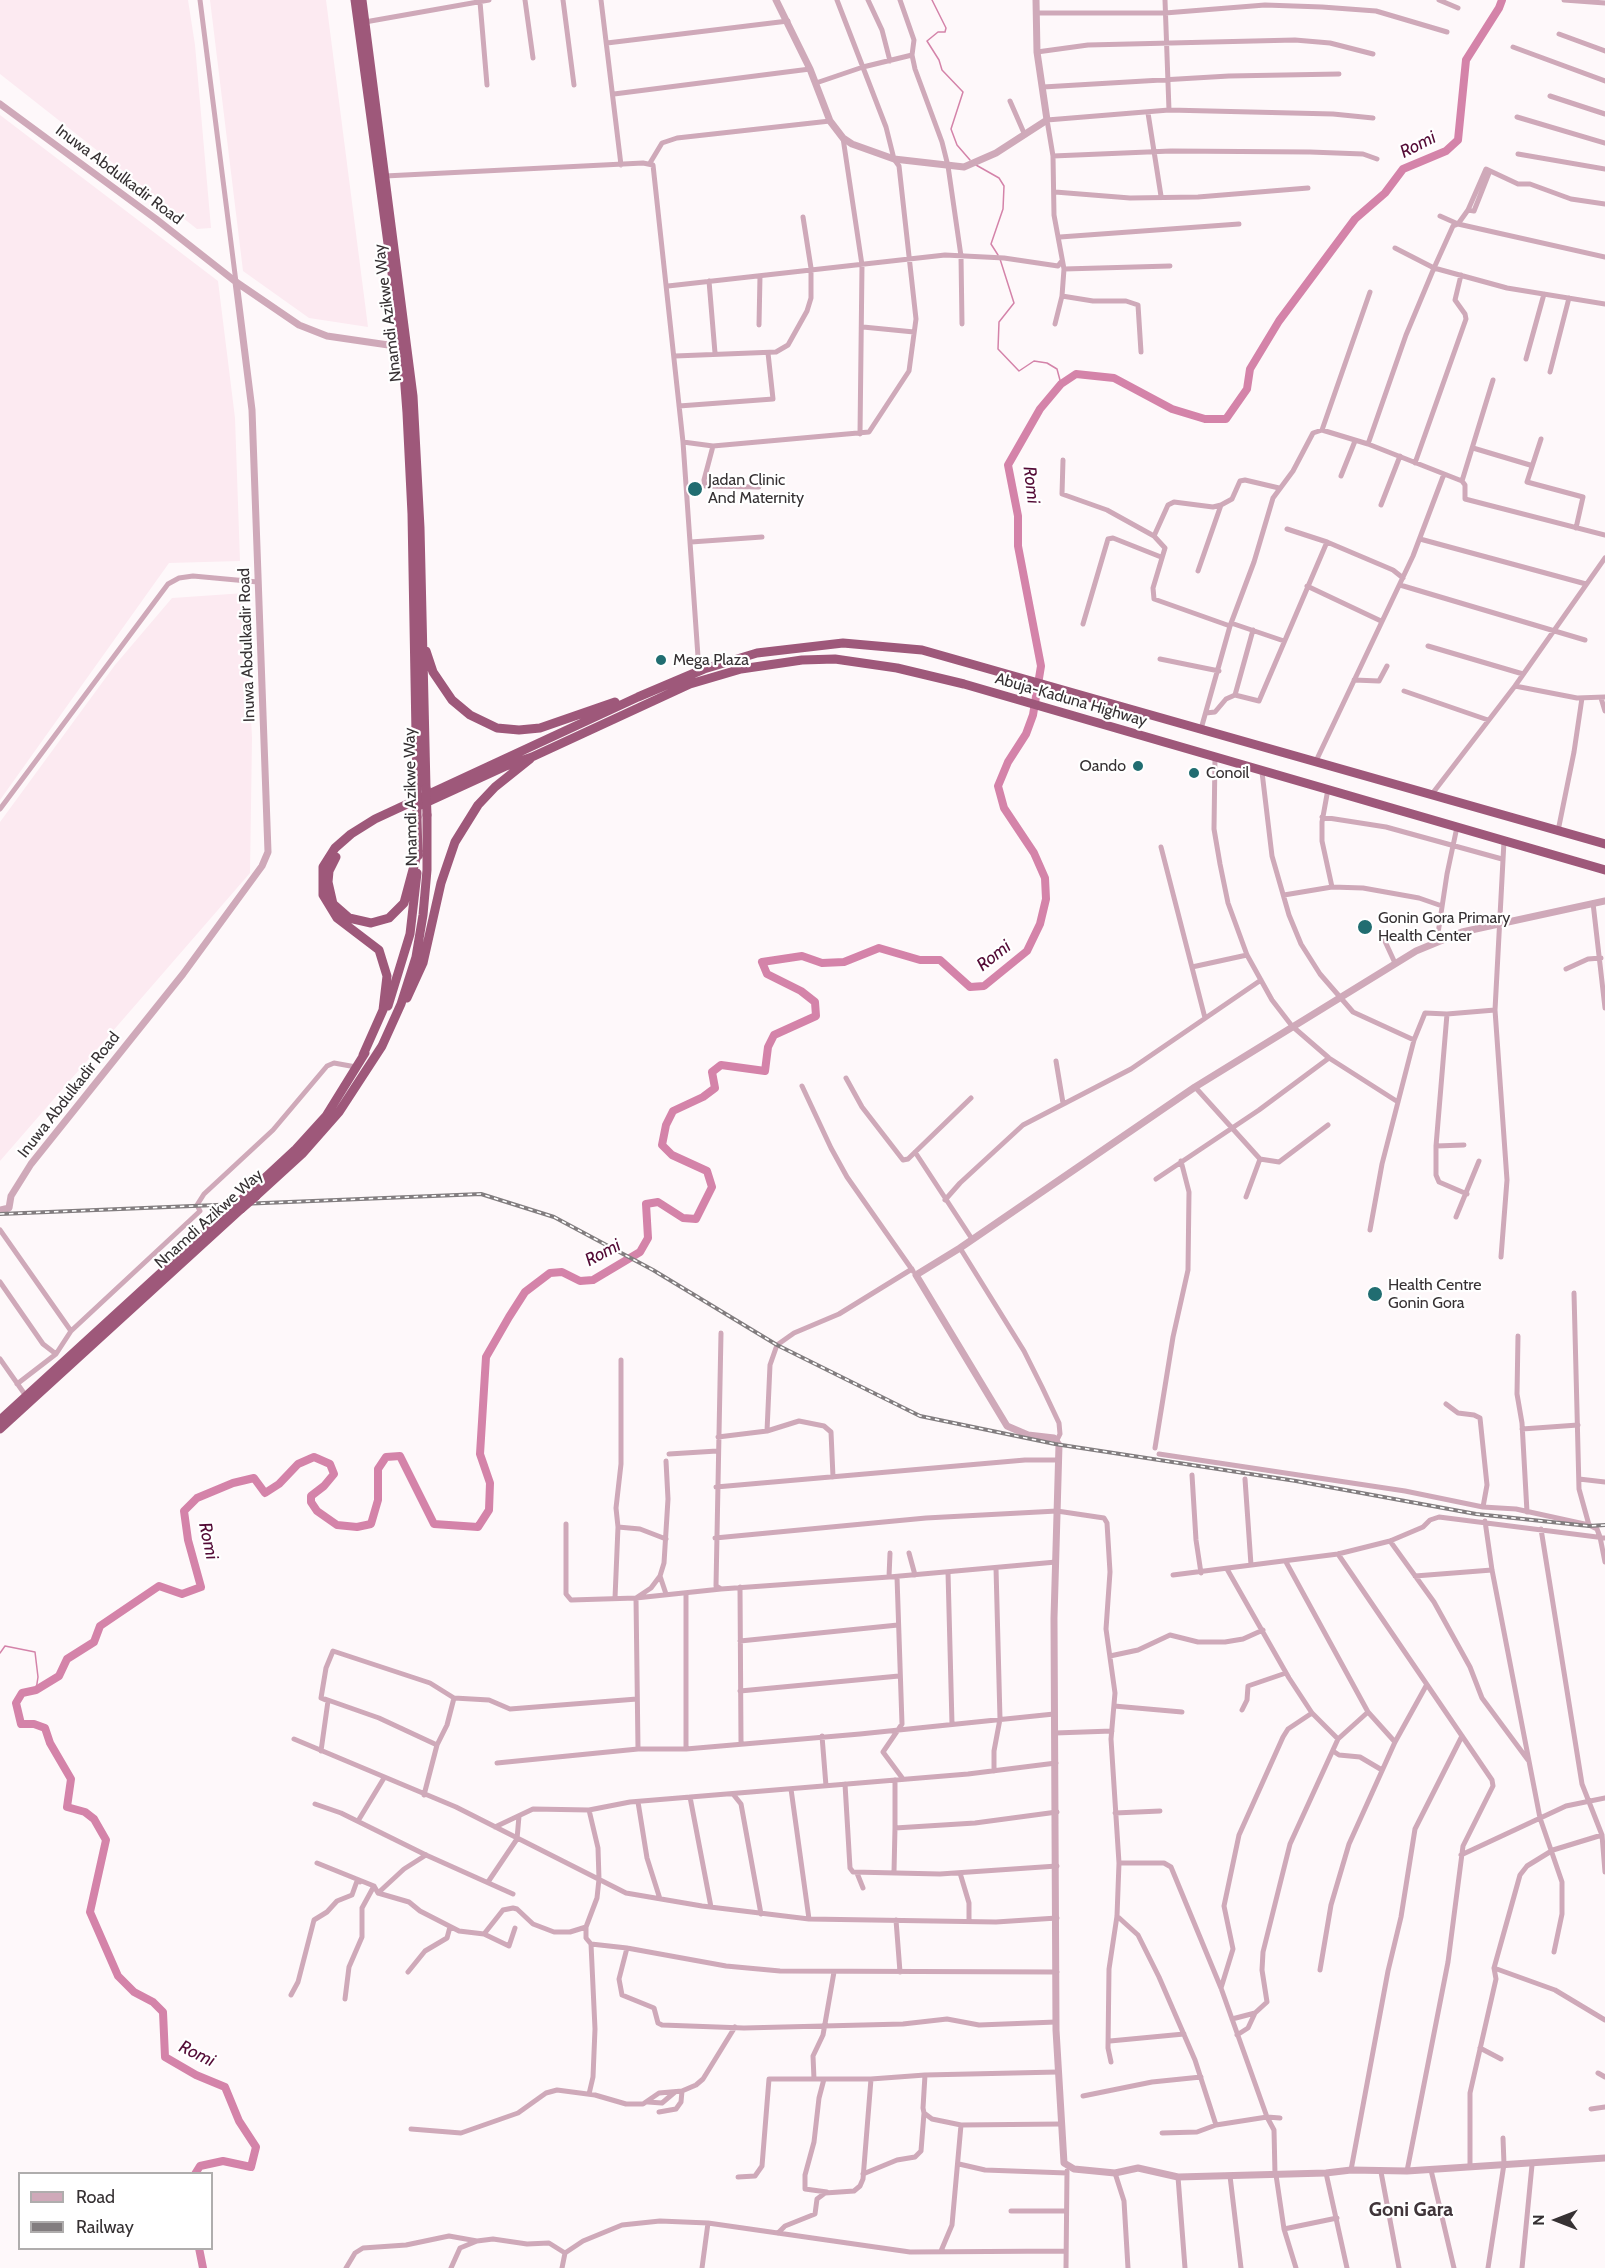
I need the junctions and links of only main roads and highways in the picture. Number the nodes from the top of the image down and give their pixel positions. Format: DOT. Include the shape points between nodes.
graph roads {
  1 [pos="355,0"];
  2 [pos="362,0"];
  3 [pos="405,347"];
  4 [pos="422,635"];
  5 [pos="638,697"];
  6 [pos="532,758"];
  7 [pos="421,789"];
  8 [pos="422,816"];
  9 [pos="1605,844"];
  10 [pos="418,850"];
  11 [pos="1605,870"];
  12 [pos="382,1046"];
  13 [pos="363,1056"];
  14 [pos="240,1205"];
  15 [pos="19,1407"];
  16 [pos="0,1420"];
  17 [pos="0,1430"];
  1 -- 3 [label="highway, Nnamdi Azikwe Way"];
  2 -- 3 [label="highway, Nnamdi Azikwe Way"];
  3 -- 4 [label="highway, Nnamdi Azikwe Way" via="417,456"];
  3 -- 7 [label="highway, Nnamdi Azikwe Way"];
  4 -- 5 [label="highway" via="433,672 448,695 470,715 497,728 540,728"];
  4 -- 7 [label="highway, Nnamdi Azikwe Way"];
  5 -- 9 [label="highway, Abuja-Kaduna Highway" via="699,671 757,653 843,643 922,650"];
  5 -- 13 [label="highway" via="375,819 335,848 323,867 323,895 337,918 373,944 386,967 386,998"];
  6 -- 10 [label="highway" via="506,766 371,828 352,841 329,871 333,904 360,922 389,918 404,903"];
  6 -- 11 [label="highway, Abuja-Kaduna Highway" via="690,684 741,669 835,659 897,668 1050,709"];
  6 -- 12 [label="highway" via="490,793 455,842 441,883 423,963"];
  7 -- 8 [label="highway, Nnamdi Azikwe Way, bridge"];
  8 -- 10 [label="highway, Nnamdi Azikwe Way"];
  8 -- 12 [label="highway, Nnamdi Azikwe Way" via="427,870 420,937 400,1004"];
  10 -- 13 [label="highway, Nnamdi Azikwe Way" via="415,909 406,954 381,1023"];
  12 -- 14 [label="highway, Nnamdi Azikwe Way, bridge" via="320,1135 256,1196"];
  13 -- 14 [label="highway, Nnamdi Azikwe Way" via="326,1116"];
  14 -- 15 [label="highway, Nnamdi Azikwe Way"];
  14 -- 15 [label="highway, Nnamdi Azikwe Way, bridge" via="224,1215 26,1396"];
  15 -- 16 [label="highway, Nnamdi Azikwe Way"];
  15 -- 17 [label="highway, Nnamdi Azikwe Way"];
}
